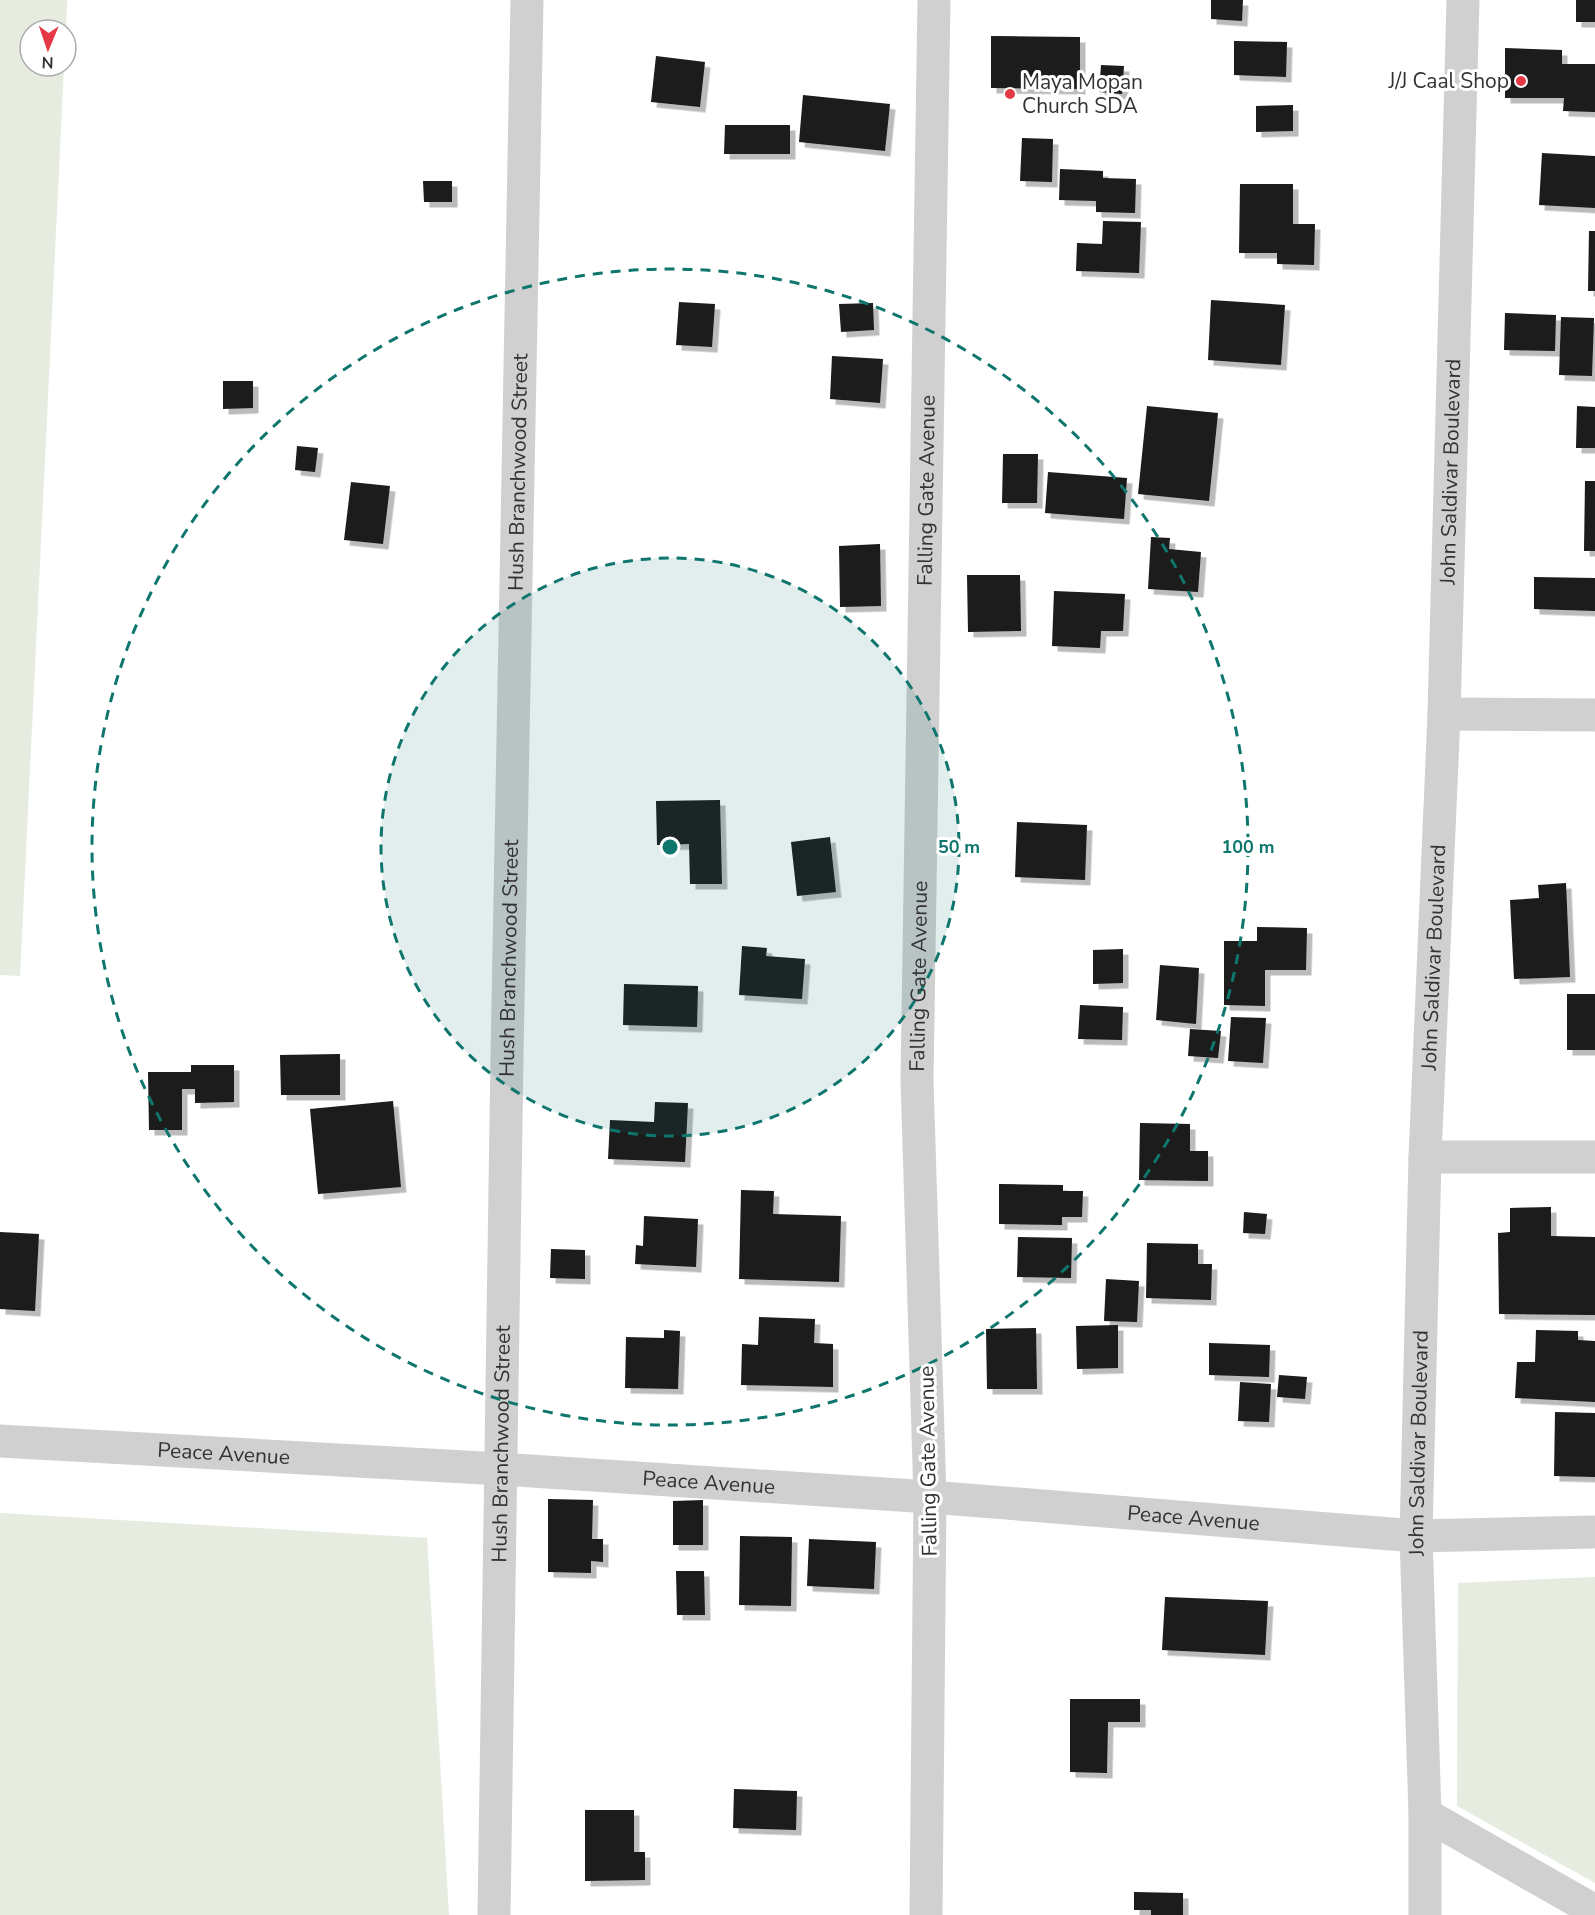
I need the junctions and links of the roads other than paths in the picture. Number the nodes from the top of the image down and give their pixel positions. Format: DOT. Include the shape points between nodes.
graph roads {
  1 [pos="527,0"];
  2 [pos="934,0"];
  3 [pos="1462,0"];
  4 [pos="1444,714"];
  5 [pos="1595,715"];
  6 [pos="1425,1157"];
  7 [pos="1595,1157"];
  8 [pos="0,1441"];
  9 [pos="501,1469"];
  10 [pos="930,1497"];
  11 [pos="1595,1532"];
  12 [pos="1416,1536"];
  13 [pos="1425,1814"];
  14 [pos="1595,1911"];
  15 [pos="494,1915"];
  16 [pos="926,1915"];
  17 [pos="1425,1915"];
  1 -- 9 [label="street, Hush Branchwood Street"];
  2 -- 10 [label="street, Falling Gate Avenue" via="917,1080"];
  3 -- 4 [label="street, John Saldivar Boulevard"];
  4 -- 5 [label="street"];
  4 -- 6 [label="street, John Saldivar Boulevard"];
  6 -- 7 [label="street"];
  6 -- 12 [label="street, John Saldivar Boulevard"];
  8 -- 9 [label="street, Peace Avenue"];
  9 -- 10 [label="street, Peace Avenue"];
  9 -- 15 [label="street, Hush Branchwood Street"];
  10 -- 12 [label="street, Peace Avenue"];
  10 -- 16 [label="street, Falling Gate Avenue"];
  11 -- 12 [label="street, Peace Avenue"];
  12 -- 13 [label="street, John Saldivar Boulevard"];
  13 -- 14 [label="street"];
  13 -- 17 [label="street, John Saldivar Boulevard"];
}
